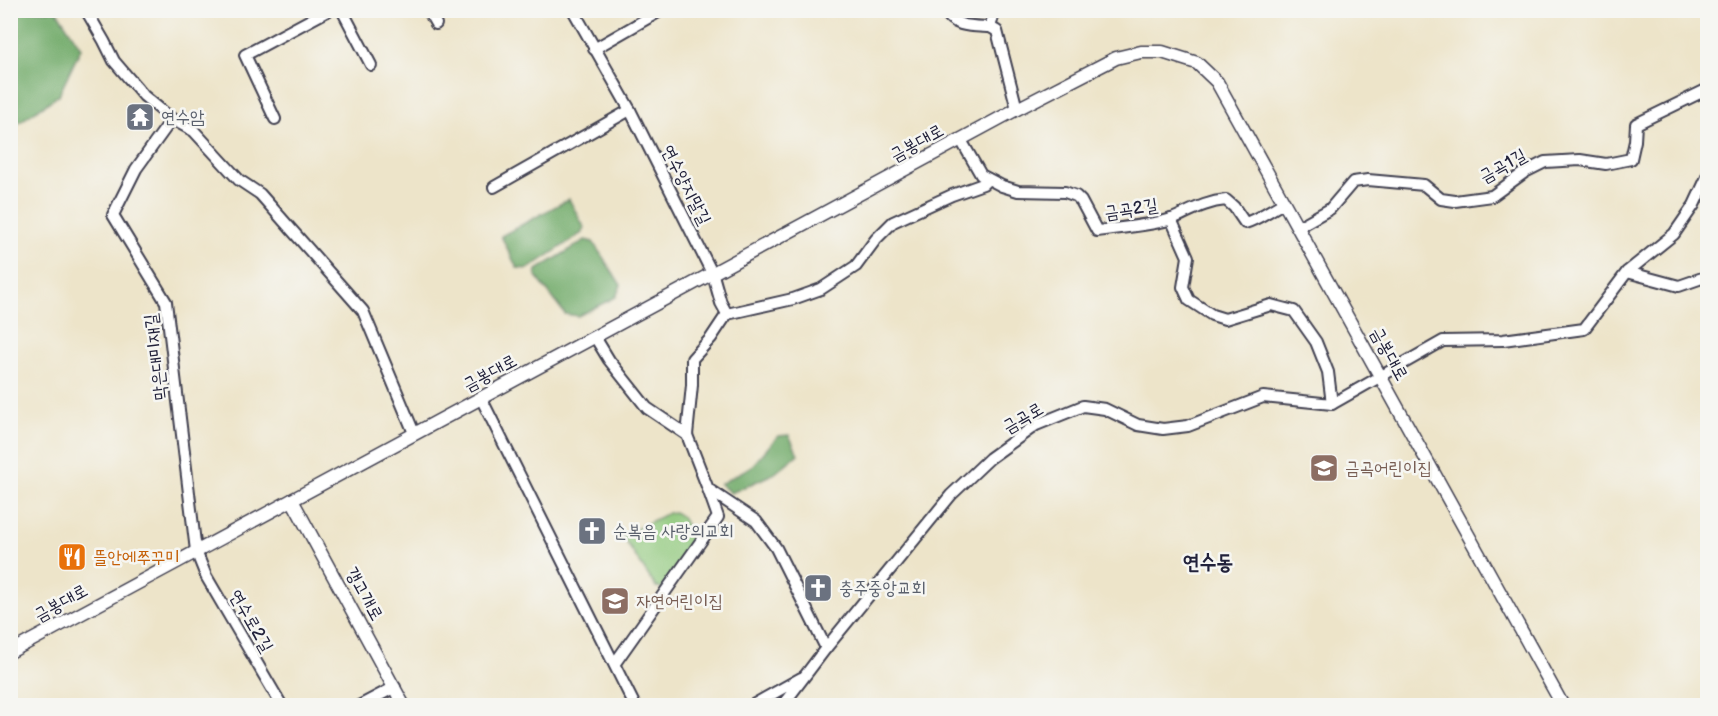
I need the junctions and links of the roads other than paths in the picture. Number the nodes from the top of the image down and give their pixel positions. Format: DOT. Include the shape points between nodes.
graph roads {
  1 [pos="86,10"];
  2 [pos="342,10"];
  3 [pos="428,10"];
  4 [pos="573,10"];
  5 [pos="662,10"];
  6 [pos="945,10"];
  7 [pos="995,10"];
  8 [pos="322,12"];
  9 [pos="436,24"];
  10 [pos="990,27"];
  11 [pos="594,49"];
  12 [pos="371,65"];
  13 [pos="1707,89"];
  14 [pos="1017,109"];
  15 [pos="630,110"];
  16 [pos="172,119"];
  17 [pos="275,119"];
  18 [pos="961,140"];
  19 [pos="1707,175"];
  20 [pos="988,179"];
  21 [pos="494,187"];
  22 [pos="1284,203"];
  23 [pos="1171,219"];
  24 [pos="1298,227"];
  25 [pos="1627,272"];
  26 [pos="713,274"];
  27 [pos="1707,276"];
  28 [pos="727,314"];
  29 [pos="595,337"];
  30 [pos="1381,378"];
  31 [pos="482,399"];
  32 [pos="1332,404"];
  33 [pos="414,433"];
  34 [pos="687,435"];
  35 [pos="708,489"];
  36 [pos="292,500"];
  37 [pos="196,551"];
  38 [pos="825,648"];
  39 [pos="10,652"];
  40 [pos="615,663"];
  41 [pos="804,676"];
  42 [pos="395,687"];
  43 [pos="282,705"];
  44 [pos="359,705"];
  45 [pos="404,705"];
  46 [pos="635,705"];
  47 [pos="751,705"];
  48 [pos="782,705"];
  49 [pos="1563,705"];
  1 -- 16 [label="street" via="114,62 144,96"];
  2 -- 12 [label="street"];
  3 -- 9 [label="street"];
  4 -- 11 [label="street, 연수양지말길"];
  5 -- 11 [label="street"];
  6 -- 10 [label="street" via="948,17 962,25"];
  7 -- 10 [label="street"];
  8 -- 17 [label="street" via="244,55"];
  10 -- 14 [label="street" via="997,31"];
  11 -- 15 [label="street, 연수양지말길"];
  13 -- 24 [label="street, 금곡1길" via="1636,124 1631,159 1606,164 1580,160 1545,162 1492,196 1455,201 1441,199 1424,185 1353,182 1330,209"];
  14 -- 18 [label="street, 금봉대로"];
  14 -- 22 [label="street, 금봉대로" via="1116,58 1141,52 1181,57 1197,63 1217,82"];
  15 -- 21 [label="street"];
  15 -- 26 [label="street, 연수양지말길"];
  16 -- 33 [label="street" via="194,131 239,180 260,194 363,311"];
  16 -- 37 [label="street, 막은대미재길" via="136,169 113,215 166,302"];
  18 -- 20 [label="street" via="981,175"];
  18 -- 26 [label="street, 금봉대로"];
  19 -- 25 [label="street" via="1694,205 1674,234"];
  20 -- 23 [label="street, 금곡2길" via="1018,191 1065,192 1076,196 1097,231"];
  20 -- 28 [label="street" via="893,222 856,266 821,289 793,300"];
  22 -- 23 [label="street, 금곡2길" via="1245,223 1226,200 1204,203"];
  22 -- 24 [label="street, 금봉대로"];
  23 -- 32 [label="street, 금곡2길" via="1188,257 1183,287 1189,300 1225,319 1271,305 1294,311 1316,342 1328,372"];
  24 -- 30 [label="street, 금봉대로"];
  25 -- 27 [label="street" via="1679,286"];
  25 -- 30 [label="street" via="1584,329 1503,340 1443,341"];
  26 -- 28 [label="street, 연수양지말길"];
  26 -- 29 [label="street, 금봉대로"];
  28 -- 34 [label="street" via="692,359"];
  29 -- 31 [label="street, 금봉대로"];
  29 -- 34 [label="street" via="647,408"];
  30 -- 32 [label="street"];
  30 -- 49 [label="street, 금봉대로"];
  31 -- 33 [label="street, 금봉대로"];
  31 -- 40 [label="street"];
  32 -- 38 [label="street, 금곡로" via="1263,397 1188,426 1163,429 1138,425 1105,409 1083,406 1036,425 990,458 951,495"];
  33 -- 36 [label="street, 금봉대로"];
  34 -- 35 [label="street"];
  35 -- 38 [label="street" via="756,521 776,549"];
  35 -- 40 [label="street" via="718,517"];
  36 -- 37 [label="street, 금봉대로"];
  36 -- 42 [label="street, 갱고개로"];
  37 -- 39 [label="street, 금봉대로"];
  37 -- 43 [label="street, 연수로2길" via="206,576"];
  38 -- 41 [label="street, 금곡로"];
  40 -- 46 [label="street"];
  41 -- 47 [label="street"];
  41 -- 48 [label="street, 금곡로"];
  42 -- 44 [label="street"];
  42 -- 45 [label="street, 갱고개로"];
}
